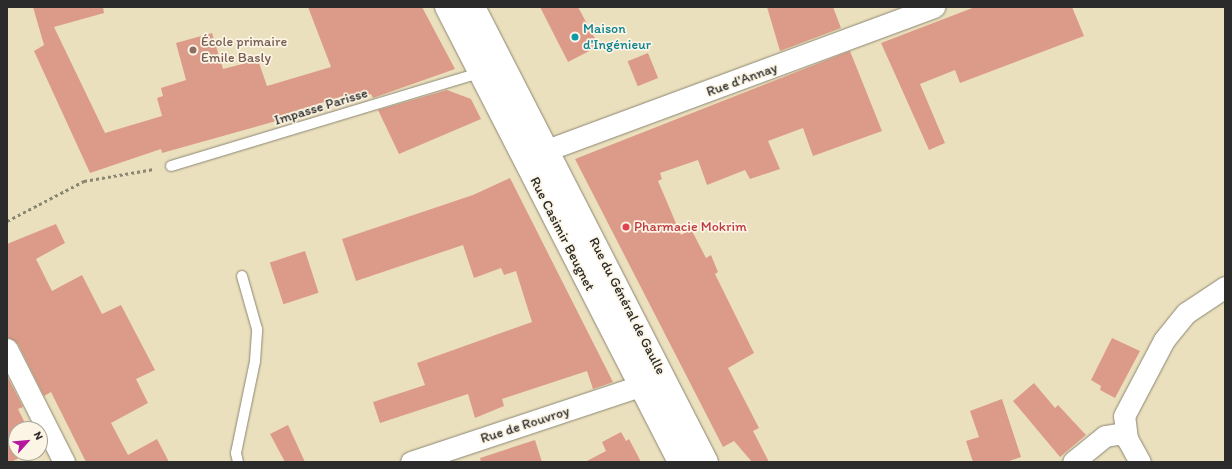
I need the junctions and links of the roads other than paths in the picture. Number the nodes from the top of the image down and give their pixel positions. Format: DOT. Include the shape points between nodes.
graph roads {
  1 [pos="446,7"];
  2 [pos="460,7"];
  3 [pos="474,7"];
  4 [pos="934,7"];
  5 [pos="480,73"];
  6 [pos="548,150"];
  7 [pos="171,166"];
  8 [pos="242,276"];
  9 [pos="1225,287"];
  10 [pos="7,349"];
  11 [pos="640,386"];
  12 [pos="1125,433"];
  13 [pos="64,462"];
  14 [pos="238,462"];
  15 [pos="410,462"];
  16 [pos="679,462"];
  17 [pos="694,462"];
  18 [pos="707,462"];
  19 [pos="1073,462"];
  20 [pos="1140,462"];
  1 -- 5 [label="main road, Rue Casimir Beugnet"];
  2 -- 17 [label="lane"];
  3 -- 6 [label="main road"];
  4 -- 6 [label="street, Rue d'Annay"];
  5 -- 7 [label="lane, Impasse Parisse"];
  5 -- 11 [label="main road, Rue Casimir Beugnet"];
  6 -- 18 [label="main road, Rue du Général de Gaulle"];
  8 -- 14 [label="lane" via="257,329 255,361 236,453"];
  9 -- 12 [label="street" via="1186,313 1164,340 1124,416"];
  10 -- 13 [label="street"];
  11 -- 15 [label="street, Rue de Rouvroy"];
  11 -- 16 [label="main road, Rue Casimir Beugnet"];
  12 -- 19 [label="street" via="1105,436"];
  12 -- 20 [label="street"];
}
